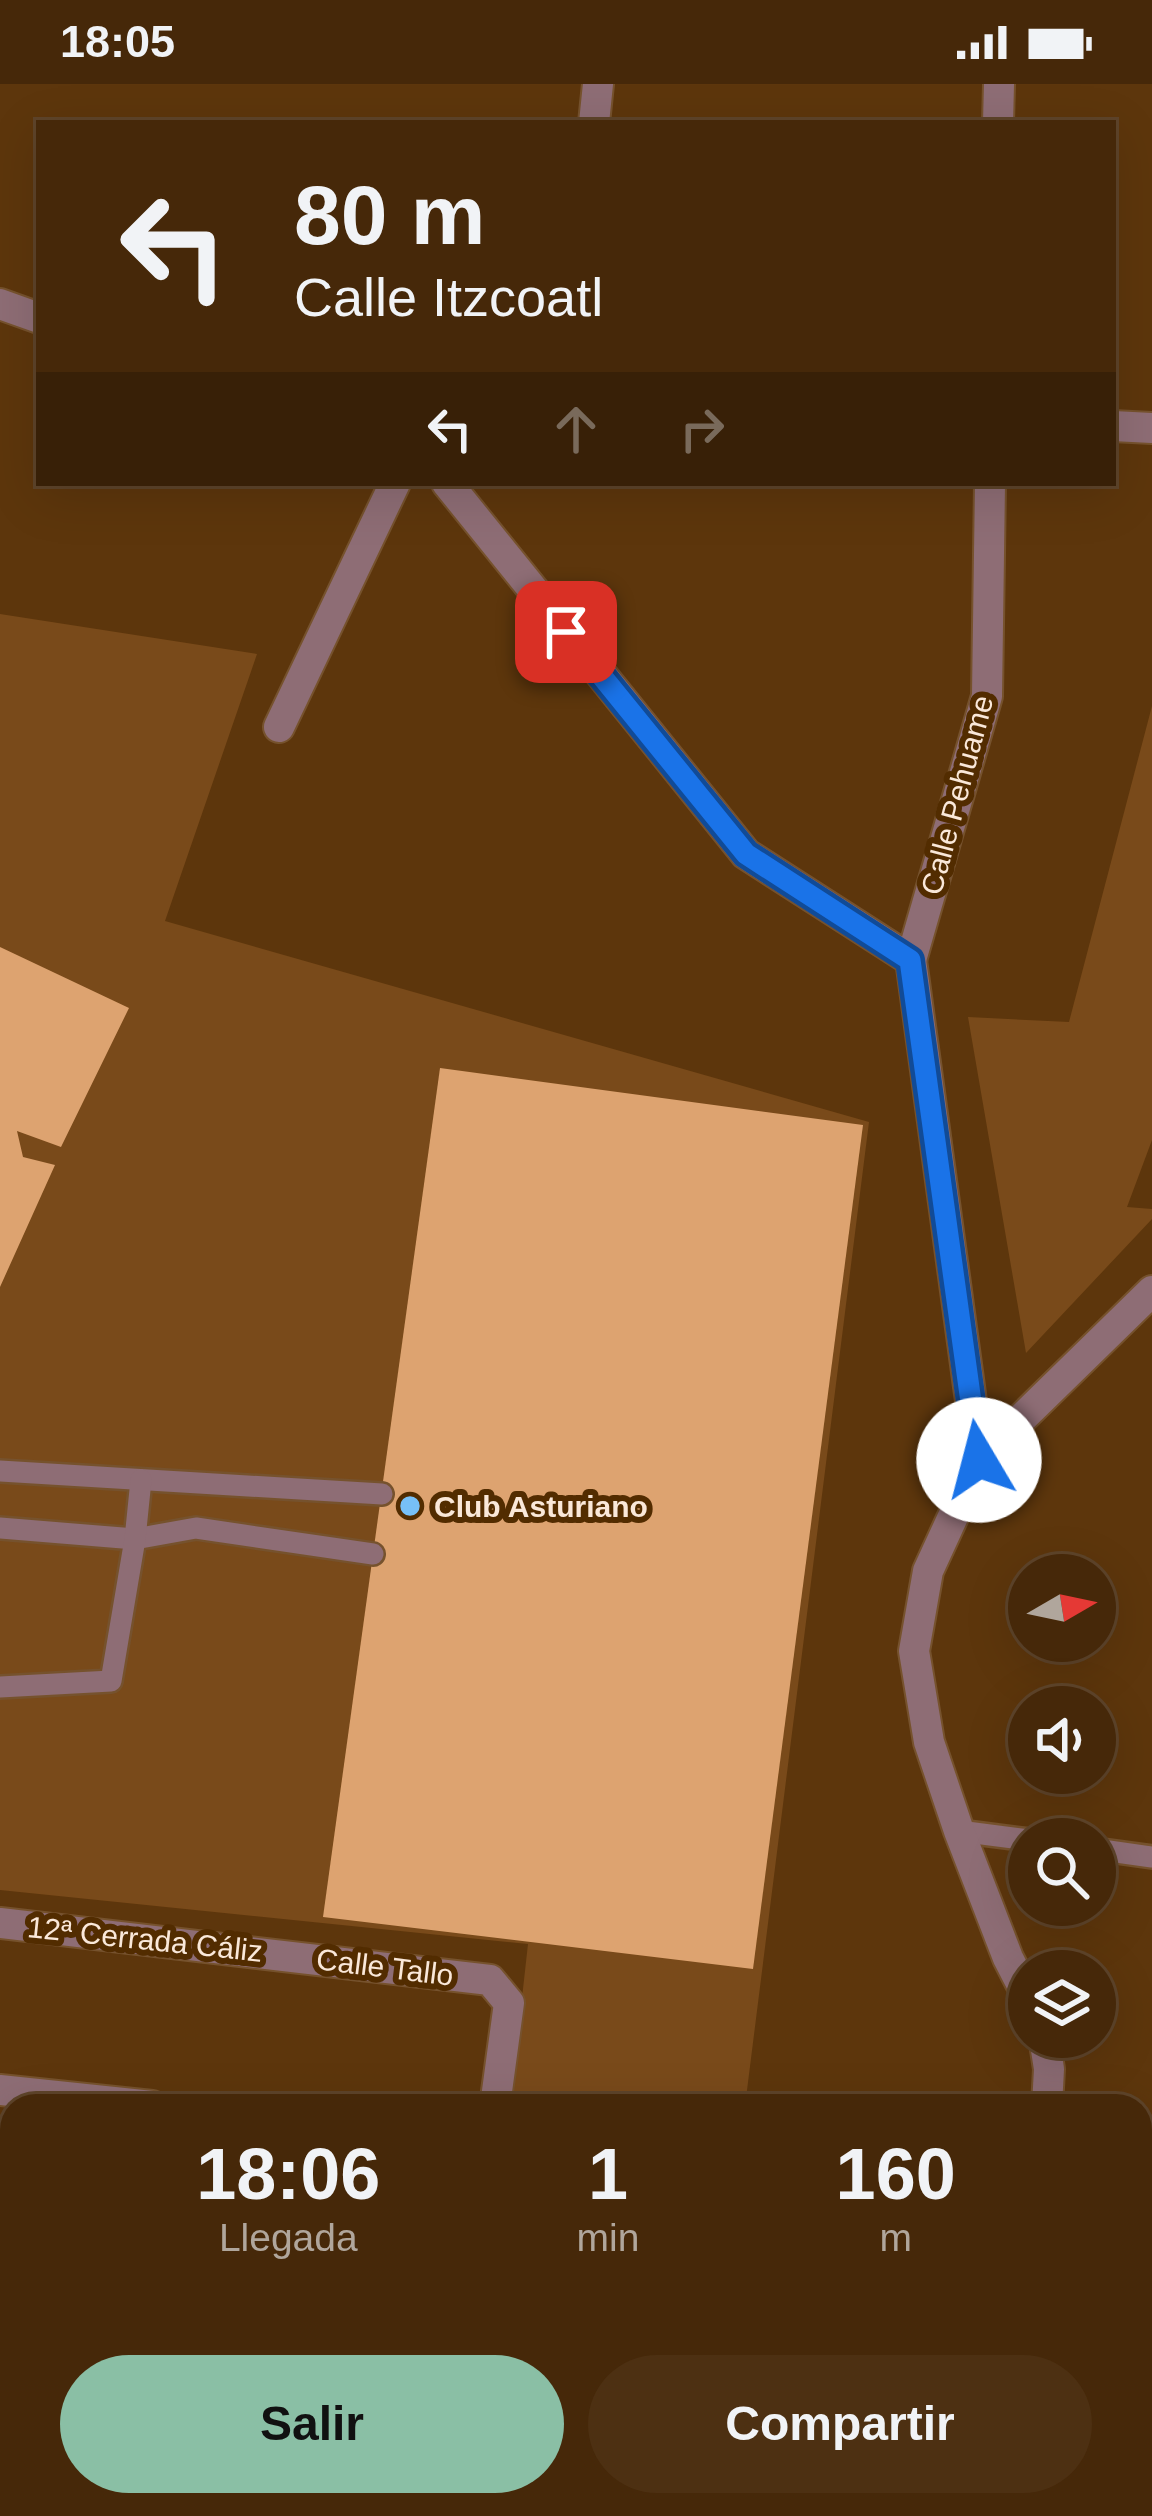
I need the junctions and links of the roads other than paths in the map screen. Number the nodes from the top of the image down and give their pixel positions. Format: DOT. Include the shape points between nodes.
graph roads {
  1 [pos="598,84"];
  2 [pos="999,84"];
  3 [pos="594,120"];
  4 [pos="998,120"];
  5 [pos="0,304"];
  6 [pos="36,317"];
  7 [pos="1116,426"];
  8 [pos="1152,428"];
  9 [pos="393,486"];
  10 [pos="448,486"];
  11 [pos="990,486"];
  12 [pos="279,727"];
  13 [pos="910,960"];
  14 [pos="1152,1291"];
  15 [pos="979,1460"];
  16 [pos="0,1471"];
  17 [pos="141,1480"];
  18 [pos="382,1494"];
  19 [pos="0,1528"];
  20 [pos="135,1539"];
  21 [pos="373,1555"];
  22 [pos="0,1687"];
  23 [pos="959,1831"];
  24 [pos="1008,1837"];
  25 [pos="1116,1852"];
  26 [pos="1152,1857"];
  27 [pos="0,1923"];
  28 [pos="289,1955"];
  29 [pos="1008,1958"];
  30 [pos="1047,2058"];
  31 [pos="0,2090"];
  32 [pos="38,2094"];
  33 [pos="497,2094"];
  34 [pos="1048,2094"];
  1 -- 3 [label="street"];
  2 -- 4 [label="street"];
  5 -- 6 [label="street"];
  7 -- 8 [label="street"];
  9 -- 12 [label="street"];
  10 -- 13 [label="street" via="746,854"];
  11 -- 13 [label="street, Calle Pehuame" via="987,696"];
  13 -- 15 [label="street"];
  14 -- 15 [label="street"];
  15 -- 23 [label="street" via="928,1571 914,1651 929,1742"];
  16 -- 17 [label="lane"];
  17 -- 18 [label="lane"];
  17 -- 20 [label="lane"];
  19 -- 20 [label="lane"];
  20 -- 21 [label="lane" via="196,1528"];
  20 -- 22 [label="lane" via="112,1681"];
  23 -- 24 [label="lane"];
  23 -- 29 [label="street"];
  25 -- 26 [label="lane"];
  27 -- 28 [label="street, 12ª Cerrada Cáliz"];
  28 -- 33 [label="street, Calle Tallo" via="490,1980 509,2003"];
  30 -- 34 [label="street"];
  31 -- 32 [label="street"];
}
